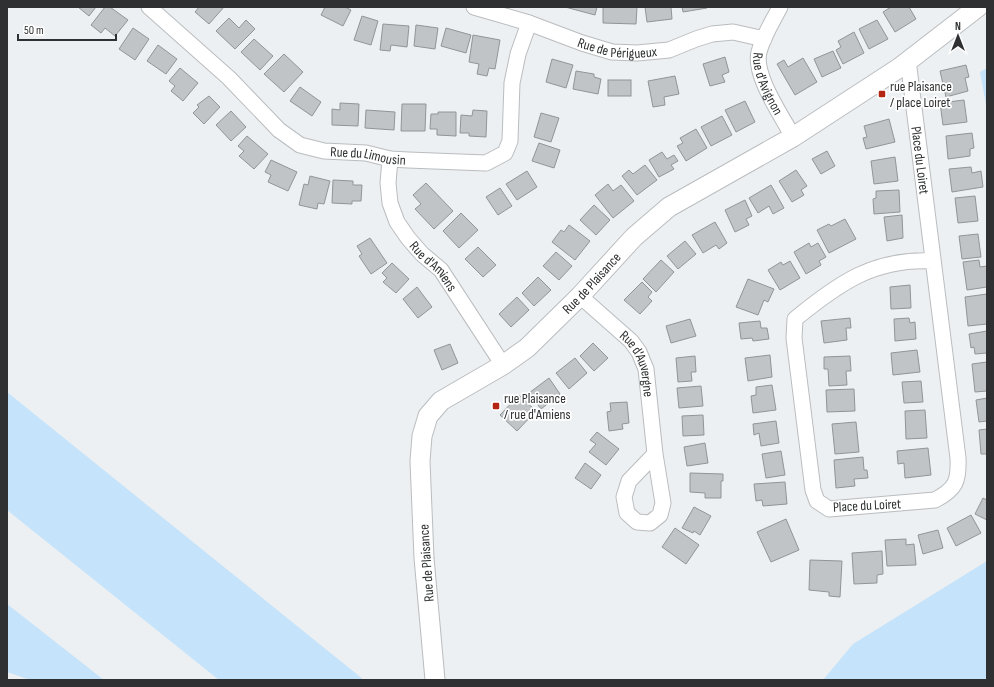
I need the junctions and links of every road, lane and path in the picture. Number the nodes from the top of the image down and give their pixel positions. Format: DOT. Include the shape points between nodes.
graph roads {
  1 [pos="149,7"];
  2 [pos="474,7"];
  3 [pos="780,7"];
  4 [pos="978,7"];
  5 [pos="529,23"];
  6 [pos="764,39"];
  7 [pos="908,60"];
  8 [pos="793,137"];
  9 [pos="390,159"];
  10 [pos="933,261"];
  11 [pos="580,296"];
  12 [pos="504,365"];
  13 [pos="655,454"];
  14 [pos="435,680"];
  1 -- 9 [label="street, Rue du Limousin" via="229,78 279,130 300,145 324,151 366,153"];
  2 -- 5 [label="street, Rue de Périgueux"];
  3 -- 6 [label="street, Rue d'Avignon"];
  4 -- 7 [label="street, Rue de Plaisance"];
  5 -- 6 [label="street, Rue de Périgueux" via="612,52 669,50 696,38 732,32"];
  5 -- 9 [label="street, Rue du Limousin" via="518,54 510,141 505,153 486,163"];
  6 -- 8 [label="street, Rue d'Avignon" via="758,62 761,77"];
  7 -- 8 [label="street, Rue de Plaisance"];
  7 -- 10 [label="street, Place du Loiret"];
  8 -- 11 [label="street, Rue de Plaisance" via="669,207 634,237"];
  9 -- 12 [label="street, Rue d'Amiens" via="390,203 397,222 422,254 441,270"];
  10 -- 10 [label="street, Place du Loiret" via="958,458 959,473 954,487 935,500 829,509 817,502 813,490 794,338 795,318 853,276 912,260"];
  11 -- 12 [label="street, Rue de Plaisance" via="527,348"];
  11 -- 13 [label="street, Rue d'Auvergne" via="631,341 639,352 646,369"];
  12 -- 14 [label="street, Rue de Plaisance" via="441,401 428,416 422,436 420,461 424,558"];
}
